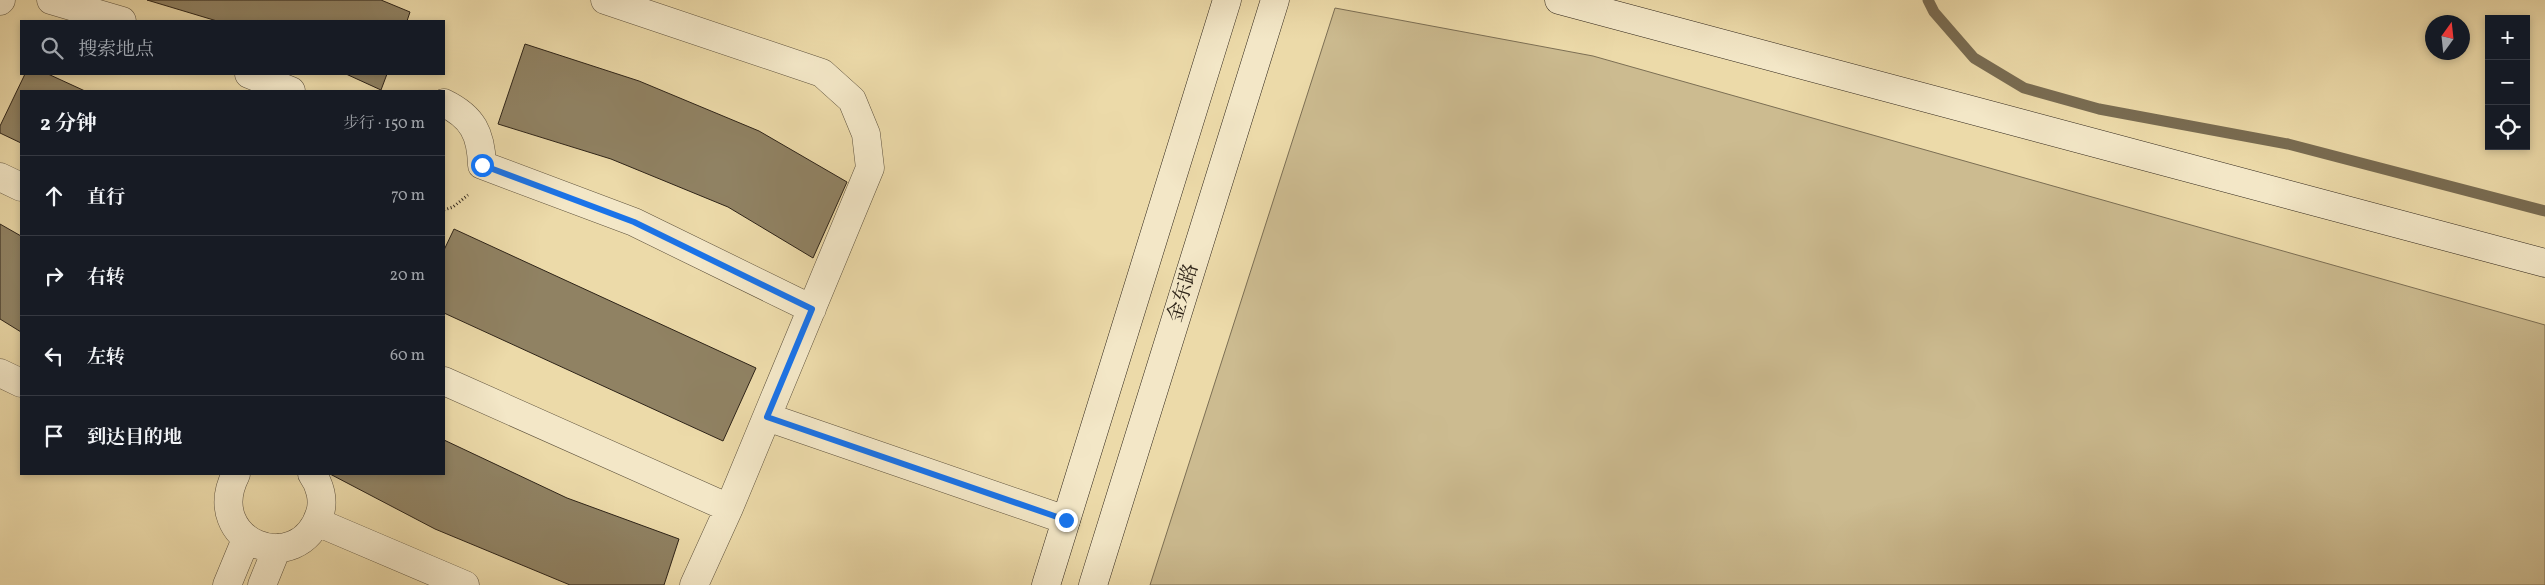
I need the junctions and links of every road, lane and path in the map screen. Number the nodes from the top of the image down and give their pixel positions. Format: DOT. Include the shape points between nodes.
graph roads {
  1 [pos="51,0"];
  2 [pos="605,0"];
  3 [pos="1227,0"];
  4 [pos="1275,0"];
  5 [pos="1559,0"];
  6 [pos="119,20"];
  7 [pos="251,75"];
  8 [pos="289,90"];
  9 [pos="445,104"];
  10 [pos="0,178"];
  11 [pos="20,187"];
  12 [pos="2545,263"];
  13 [pos="812,309"];
  14 [pos="0,373"];
  15 [pos="445,381"];
  16 [pos="20,383"];
  17 [pos="767,417"];
  18 [pos="312,475"];
  19 [pos="226,477"];
  20 [pos="729,508"];
  21 [pos="1066,520"];
  22 [pos="317,522"];
  23 [pos="246,539"];
  24 [pos="277,548"];
  25 [pos="226,585"];
  26 [pos="262,585"];
  27 [pos="465,585"];
  28 [pos="694,585"];
  29 [pos="1046,585"];
  30 [pos="1092,585"];
  1 -- 6 [label="street"];
  2 -- 13 [label="street" via="822,73 852,100 866,134 870,168"];
  3 -- 21 [label="street"];
  4 -- 30 [label="street, 金东路"];
  5 -- 12 [label="street"];
  7 -- 8 [label="street"];
  9 -- 13 [label="street" via="461,113 474,127 481,145 482,165 634,222"];
  10 -- 11 [label="street"];
  13 -- 17 [label="street"];
  14 -- 16 [label="street"];
  15 -- 20 [label="street"];
  17 -- 20 [label="street"];
  17 -- 21 [label="street"];
  18 -- 22 [label="street" via="321,493"];
  19 -- 23 [label="street" via="229,514"];
  20 -- 28 [label="street"];
  21 -- 29 [label="street"];
  22 -- 24 [label="street" via="301,541"];
  22 -- 27 [label="street"];
  23 -- 24 [label="street" via="266,548"];
  23 -- 25 [label="street"];
  24 -- 26 [label="street"];
}
